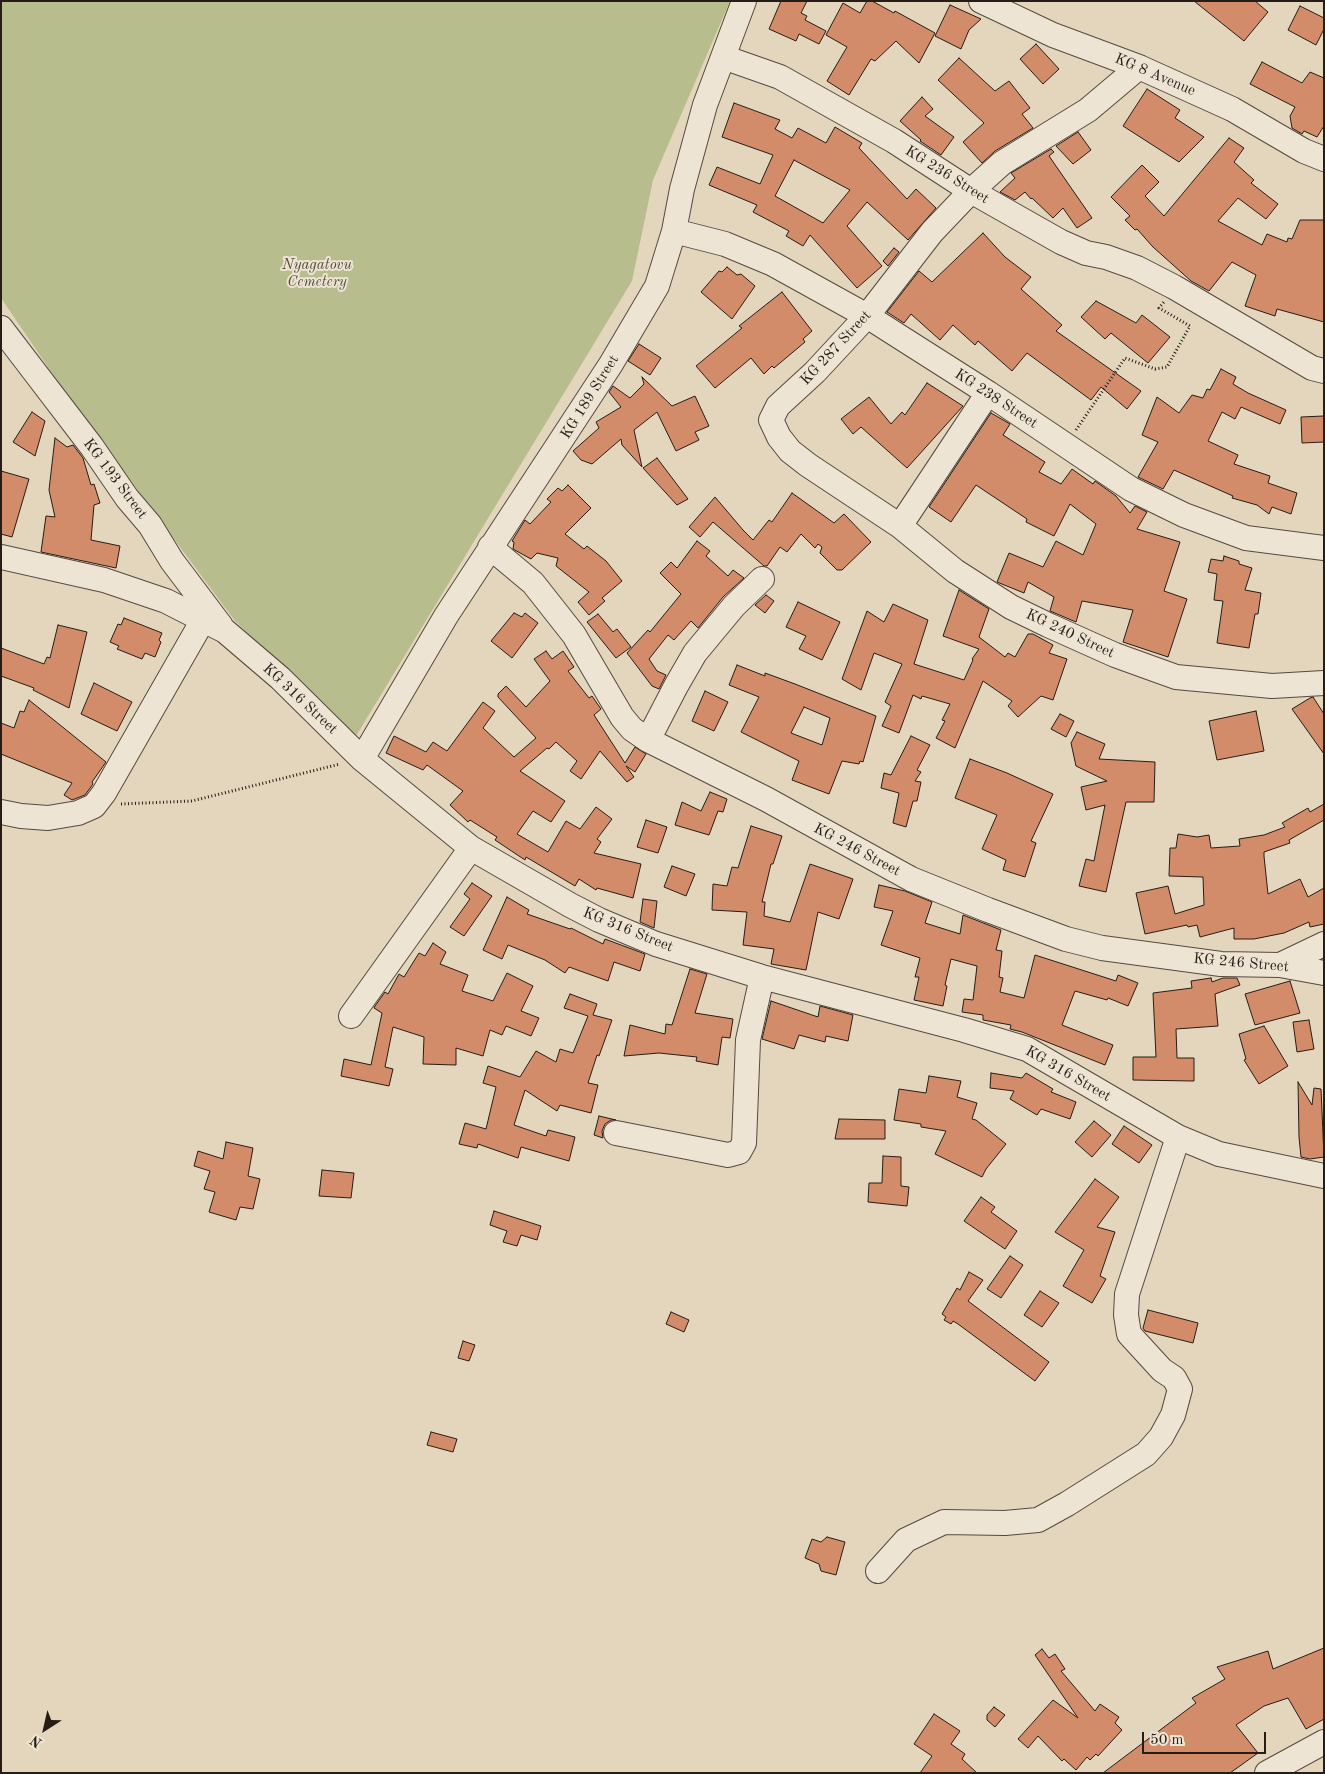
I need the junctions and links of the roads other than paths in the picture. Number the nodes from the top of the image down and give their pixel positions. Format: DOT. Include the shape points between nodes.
graph roads {
  1 [pos="744,1"];
  2 [pos="982,1"];
  3 [pos="723,57"];
  4 [pos="1139,67"];
  5 [pos="1324,158"];
  6 [pos="971,191"];
  7 [pos="674,230"];
  8 [pos="867,316"];
  9 [pos="1,328"];
  10 [pos="1324,371"];
  11 [pos="988,393"];
  12 [pos="850,493"];
  13 [pos="900,526"];
  14 [pos="490,547"];
  15 [pos="1324,548"];
  16 [pos="1,557"];
  17 [pos="762,579"];
  18 [pos="203,620"];
  19 [pos="225,632"];
  20 [pos="1324,683"];
  21 [pos="648,740"];
  22 [pos="362,759"];
  23 [pos="1,812"];
  24 [pos="471,848"];
  25 [pos="1324,944"];
  26 [pos="1280,965"];
  27 [pos="1324,973"];
  28 [pos="762,977"];
  29 [pos="351,1016"];
  30 [pos="616,1132"];
  31 [pos="1178,1137"];
  32 [pos="1324,1176"];
  33 [pos="878,1571"];
  34 [pos="1324,1742"];
  35 [pos="1267,1773"];
  1 -- 3 [label="street, KG 189 Street"];
  2 -- 4 [label="street, KG 8 Avenue" via="1053,34"];
  3 -- 6 [label="street, KG 236 Street" via="780,78 894,141"];
  3 -- 7 [label="street, KG 189 Street" via="705,105"];
  4 -- 5 [label="street, KG 8 Avenue" via="1232,109 1304,151"];
  4 -- 6 [label="street, KG 287 Street" via="1088,110 1002,163"];
  6 -- 8 [label="street, KG 287 Street" via="932,232"];
  6 -- 10 [label="street, KG 236 Street" via="1061,242 1137,268 1312,368"];
  7 -- 8 [label="street, KG 238 Street" via="725,244 773,264"];
  7 -- 14 [label="street, KG 189 Street" via="657,286 565,436"];
  8 -- 11 [label="street, KG 238 Street"];
  8 -- 12 [label="street, KG 287 Street" via="778,406 771,420 779,438 790,451"];
  9 -- 19 [label="street, KG 193 Street" via="127,498 150,524 172,561"];
  11 -- 13 [label="street"];
  11 -- 15 [label="street, KG 238 Street" via="1131,489 1184,515 1246,538"];
  12 -- 13 [label="street, KG 240 Street"];
  13 -- 20 [label="street, KG 240 Street" via="955,570 1011,607 1115,655 1176,677 1272,686"];
  14 -- 21 [label="street, KG 246 Street" via="533,582 574,635 622,717"];
  14 -- 22 [label="street, KG 189 Street"];
  16 -- 18 [label="street, KG 316 Street" via="104,580 166,601"];
  17 -- 21 [label="street" via="734,606 695,653"];
  18 -- 19 [label="street, KG 316 Street"];
  18 -- 23 [label="street" via="94,806 78,813 48,818"];
  19 -- 22 [label="street, KG 316 Street" via="280,678"];
  21 -- 26 [label="street, KG 246 Street" via="912,879 1066,939 1102,948 1221,964"];
  22 -- 24 [label="street, KG 316 Street"];
  24 -- 28 [label="street, KG 316 Street" via="600,920 656,944"];
  24 -- 29 [label="street"];
  25 -- 26 [label="street"];
  26 -- 27 [label="street, KG 246 Street"];
  28 -- 30 [label="street" via="748,1040 744,1143 739,1152 728,1155"];
  28 -- 31 [label="street, KG 316 Street" via="1027,1049"];
  31 -- 32 [label="street, KG 316 Street" via="1219,1154"];
  31 -- 33 [label="street" via="1127,1294 1129,1334 1162,1370 1174,1378 1180,1389 1173,1415 1161,1437 1146,1454 1038,1520 944,1522 906,1540"];
  34 -- 35 [label="street"];
}
